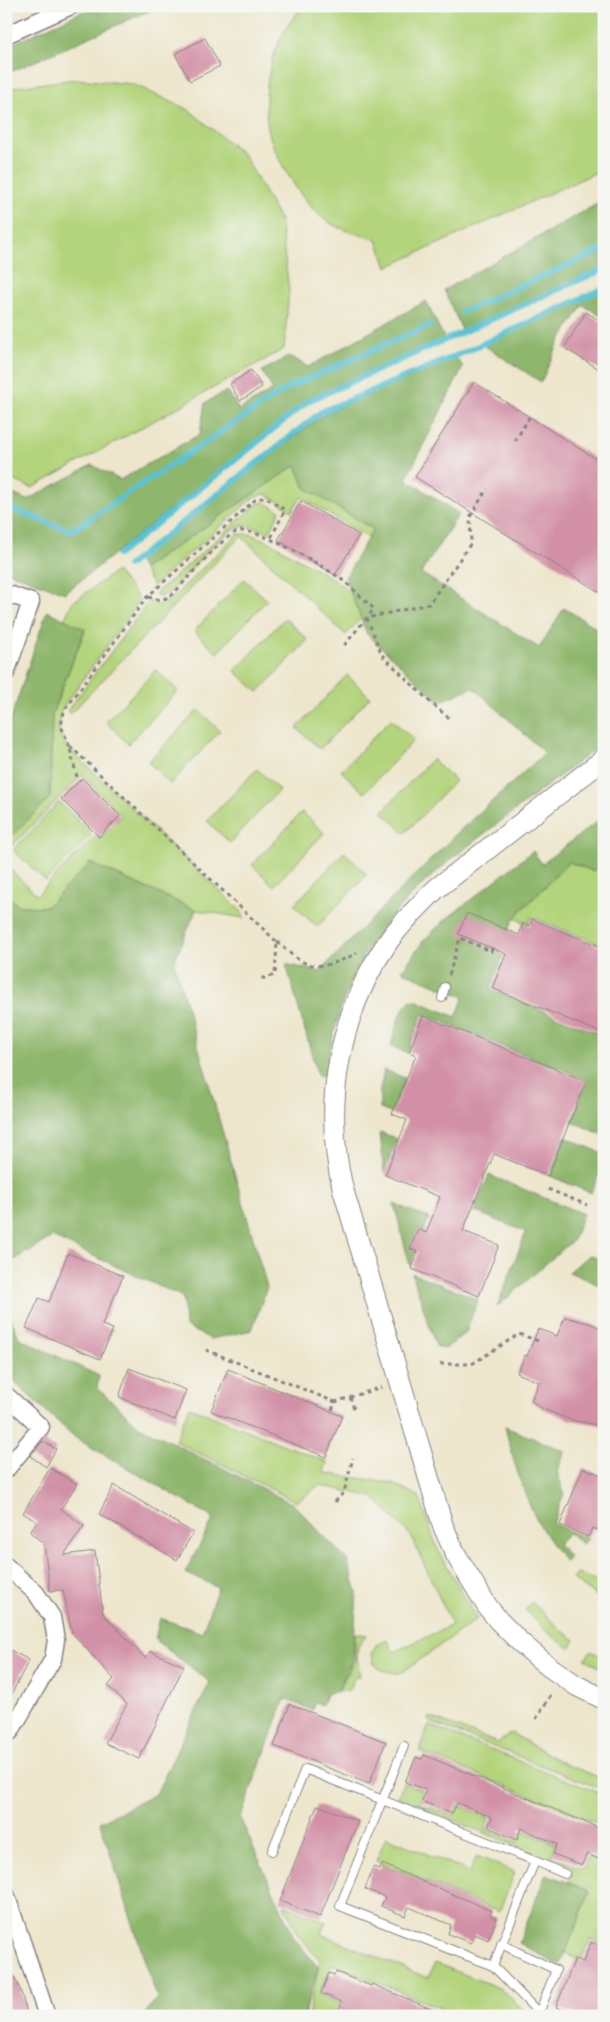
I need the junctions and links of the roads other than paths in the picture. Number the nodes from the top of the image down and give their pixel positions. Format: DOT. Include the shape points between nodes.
graph roads {
  1 [pos="71,6"];
  2 [pos="6,35"];
  3 [pos="6,593"];
  4 [pos="6,673"];
  5 [pos="604,759"];
  6 [pos="445,987"];
  7 [pos="442,998"];
  8 [pos="6,1395"];
  9 [pos="6,1470"];
  10 [pos="6,1566"];
  11 [pos="604,1699"];
  12 [pos="6,1735"];
  13 [pos="404,1746"];
  14 [pos="382,1800"];
  15 [pos="272,1851"];
  16 [pos="535,1861"];
  17 [pos="565,1874"];
  18 [pos="6,1894"];
  19 [pos="501,1944"];
  20 [pos="492,1966"];
  21 [pos="542,2014"];
  22 [pos="47,2016"];
  1 -- 2 [label="street"];
  3 -- 4 [label="street" via="30,602"];
  5 -- 11 [label="street" via="436,889 391,937 367,978 349,1022 336,1075 333,1110 343,1189 449,1540 476,1590 498,1620 534,1655"];
  6 -- 7 [label="lane"];
  8 -- 9 [label="street" via="41,1427"];
  10 -- 12 [label="street" via="36,1593 52,1617 56,1640 54,1659"];
  13 -- 14 [label="lane"];
  14 -- 15 [label="lane" via="305,1769"];
  14 -- 16 [label="lane"];
  14 -- 20 [label="lane" via="340,1906"];
  16 -- 17 [label="lane"];
  16 -- 19 [label="lane"];
  18 -- 22 [label="street"];
  19 -- 20 [label="lane"];
  19 -- 21 [label="lane" via="556,1970"];
  20 -- 21 [label="lane"];
}
